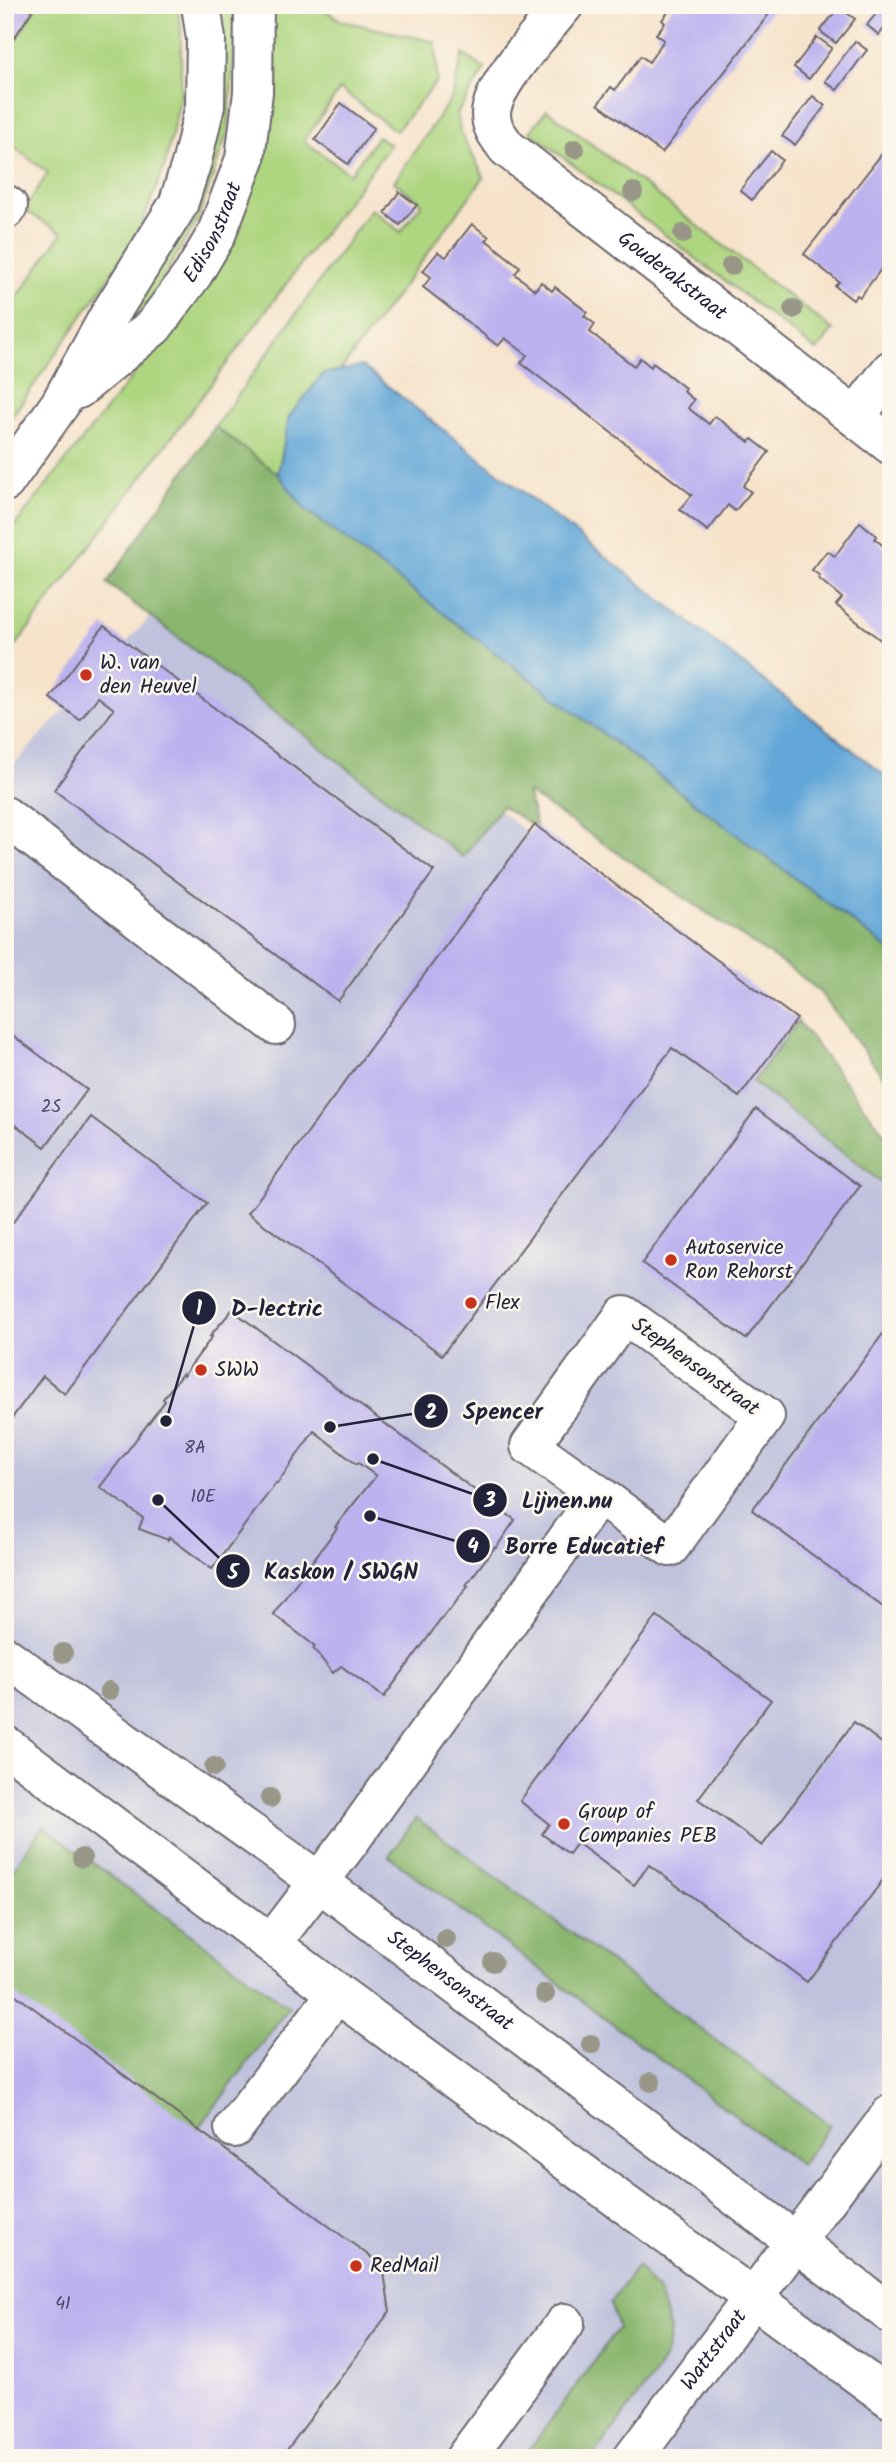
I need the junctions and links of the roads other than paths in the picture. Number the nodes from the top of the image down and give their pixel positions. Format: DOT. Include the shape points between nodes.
graph roads {
  1 [pos="201,5"];
  2 [pos="254,5"];
  3 [pos="564,5"];
  4 [pos="5,204"];
  5 [pos="5,210"];
  6 [pos="891,370"];
  7 [pos="60,404"];
  8 [pos="855,418"];
  9 [pos="891,445"];
  10 [pos="5,482"];
  11 [pos="5,816"];
  12 [pos="276,1026"];
  13 [pos="599,1495"];
  14 [pos="5,1656"];
  15 [pos="5,1745"];
  16 [pos="318,1881"];
  17 [pos="272,1943"];
  18 [pos="337,1993"];
  19 [pos="891,2114"];
  20 [pos="234,2127"];
  21 [pos="794,2241"];
  22 [pos="753,2298"];
  23 [pos="891,2314"];
  24 [pos="565,2323"];
  25 [pos="891,2399"];
  26 [pos="465,2458"];
  27 [pos="633,2458"];
  1 -- 7 [label="street, Edisonstraat" via="206,39 205,106 178,205"];
  2 -- 7 [label="street, Edisonstraat" via="253,92 245,159 216,234 154,326"];
  3 -- 8 [label="street, Gouderakstraat" via="500,86 491,113 494,130 507,148"];
  4 -- 5 [label="street"];
  6 -- 8 [label="street"];
  7 -- 10 [label="street, Edisonstraat"];
  8 -- 9 [label="street, Gouderakstraat"];
  11 -- 12 [label="street"];
  13 -- 13 [label="street, Stephensonstraat" via="670,1547 765,1416 624,1315 530,1446"];
  13 -- 16 [label="street"];
  14 -- 16 [label="street, Stephensonstraat"];
  15 -- 17 [label="street"];
  16 -- 17 [label="street"];
  16 -- 21 [label="street, Stephensonstraat"];
  17 -- 18 [label="street"];
  18 -- 20 [label="street"];
  18 -- 22 [label="street"];
  19 -- 21 [label="street, Wattstraat"];
  21 -- 22 [label="street, Wattstraat"];
  21 -- 23 [label="street, Stephensonstraat"];
  22 -- 25 [label="street"];
  22 -- 27 [label="street, Wattstraat"];
  24 -- 26 [label="street"];
}
